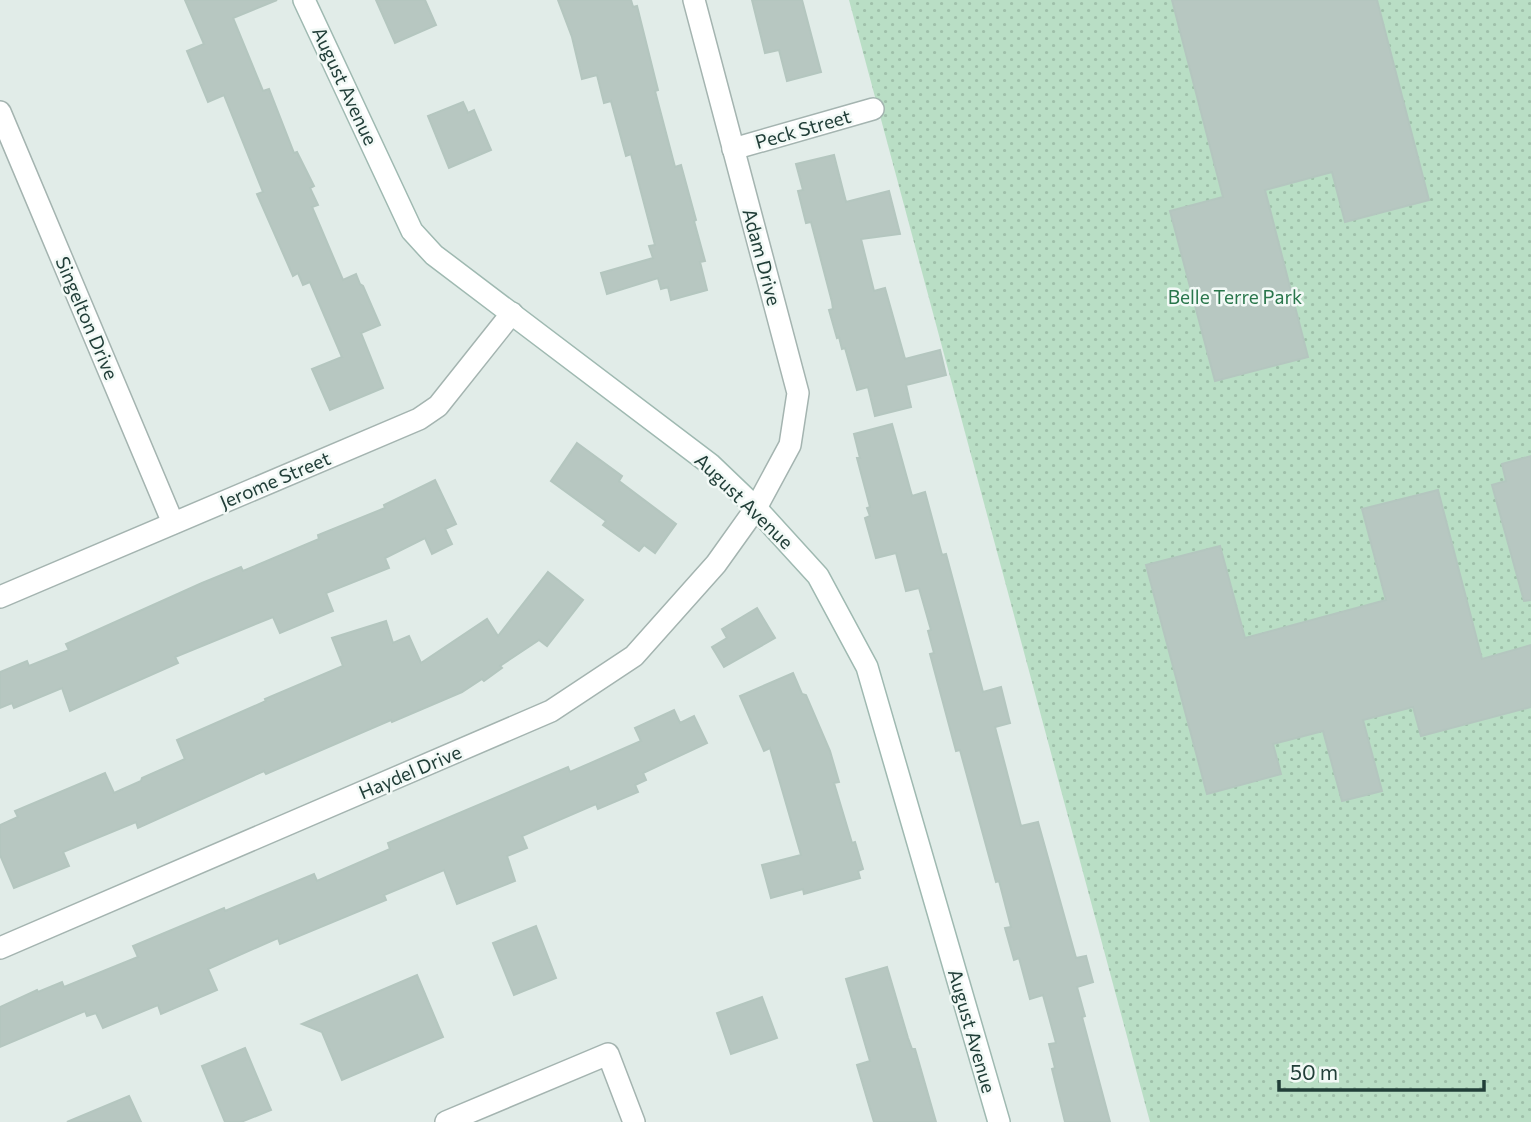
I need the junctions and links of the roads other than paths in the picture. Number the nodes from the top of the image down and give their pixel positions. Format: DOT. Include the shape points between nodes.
graph roads {
  1 [pos="304,0"];
  2 [pos="694,0"];
  3 [pos="873,109"];
  4 [pos="0,112"];
  5 [pos="733,149"];
  6 [pos="512,313"];
  7 [pos="756,508"];
  8 [pos="173,523"];
  9 [pos="0,597"];
  10 [pos="0,948"];
  11 [pos="446,1122"];
  12 [pos="634,1122"];
  13 [pos="999,1122"];
  1 -- 6 [label="street, August Avenue" via="412,232 434,255"];
  2 -- 5 [label="street, Adam Drive"];
  3 -- 5 [label="street, Peck Street"];
  4 -- 8 [label="street, Singelton Drive"];
  5 -- 7 [label="street, Adam Drive" via="798,393 790,445"];
  6 -- 7 [label="street, August Avenue" via="710,464"];
  6 -- 8 [label="street, Jerome Street" via="438,406 419,419"];
  7 -- 10 [label="street, Haydel Drive" via="716,564 634,656 551,711"];
  7 -- 13 [label="street, August Avenue" via="818,576 867,667"];
  8 -- 9 [label="street, Jerome Street"];
  11 -- 12 [label="street" via="608,1054"];
}
